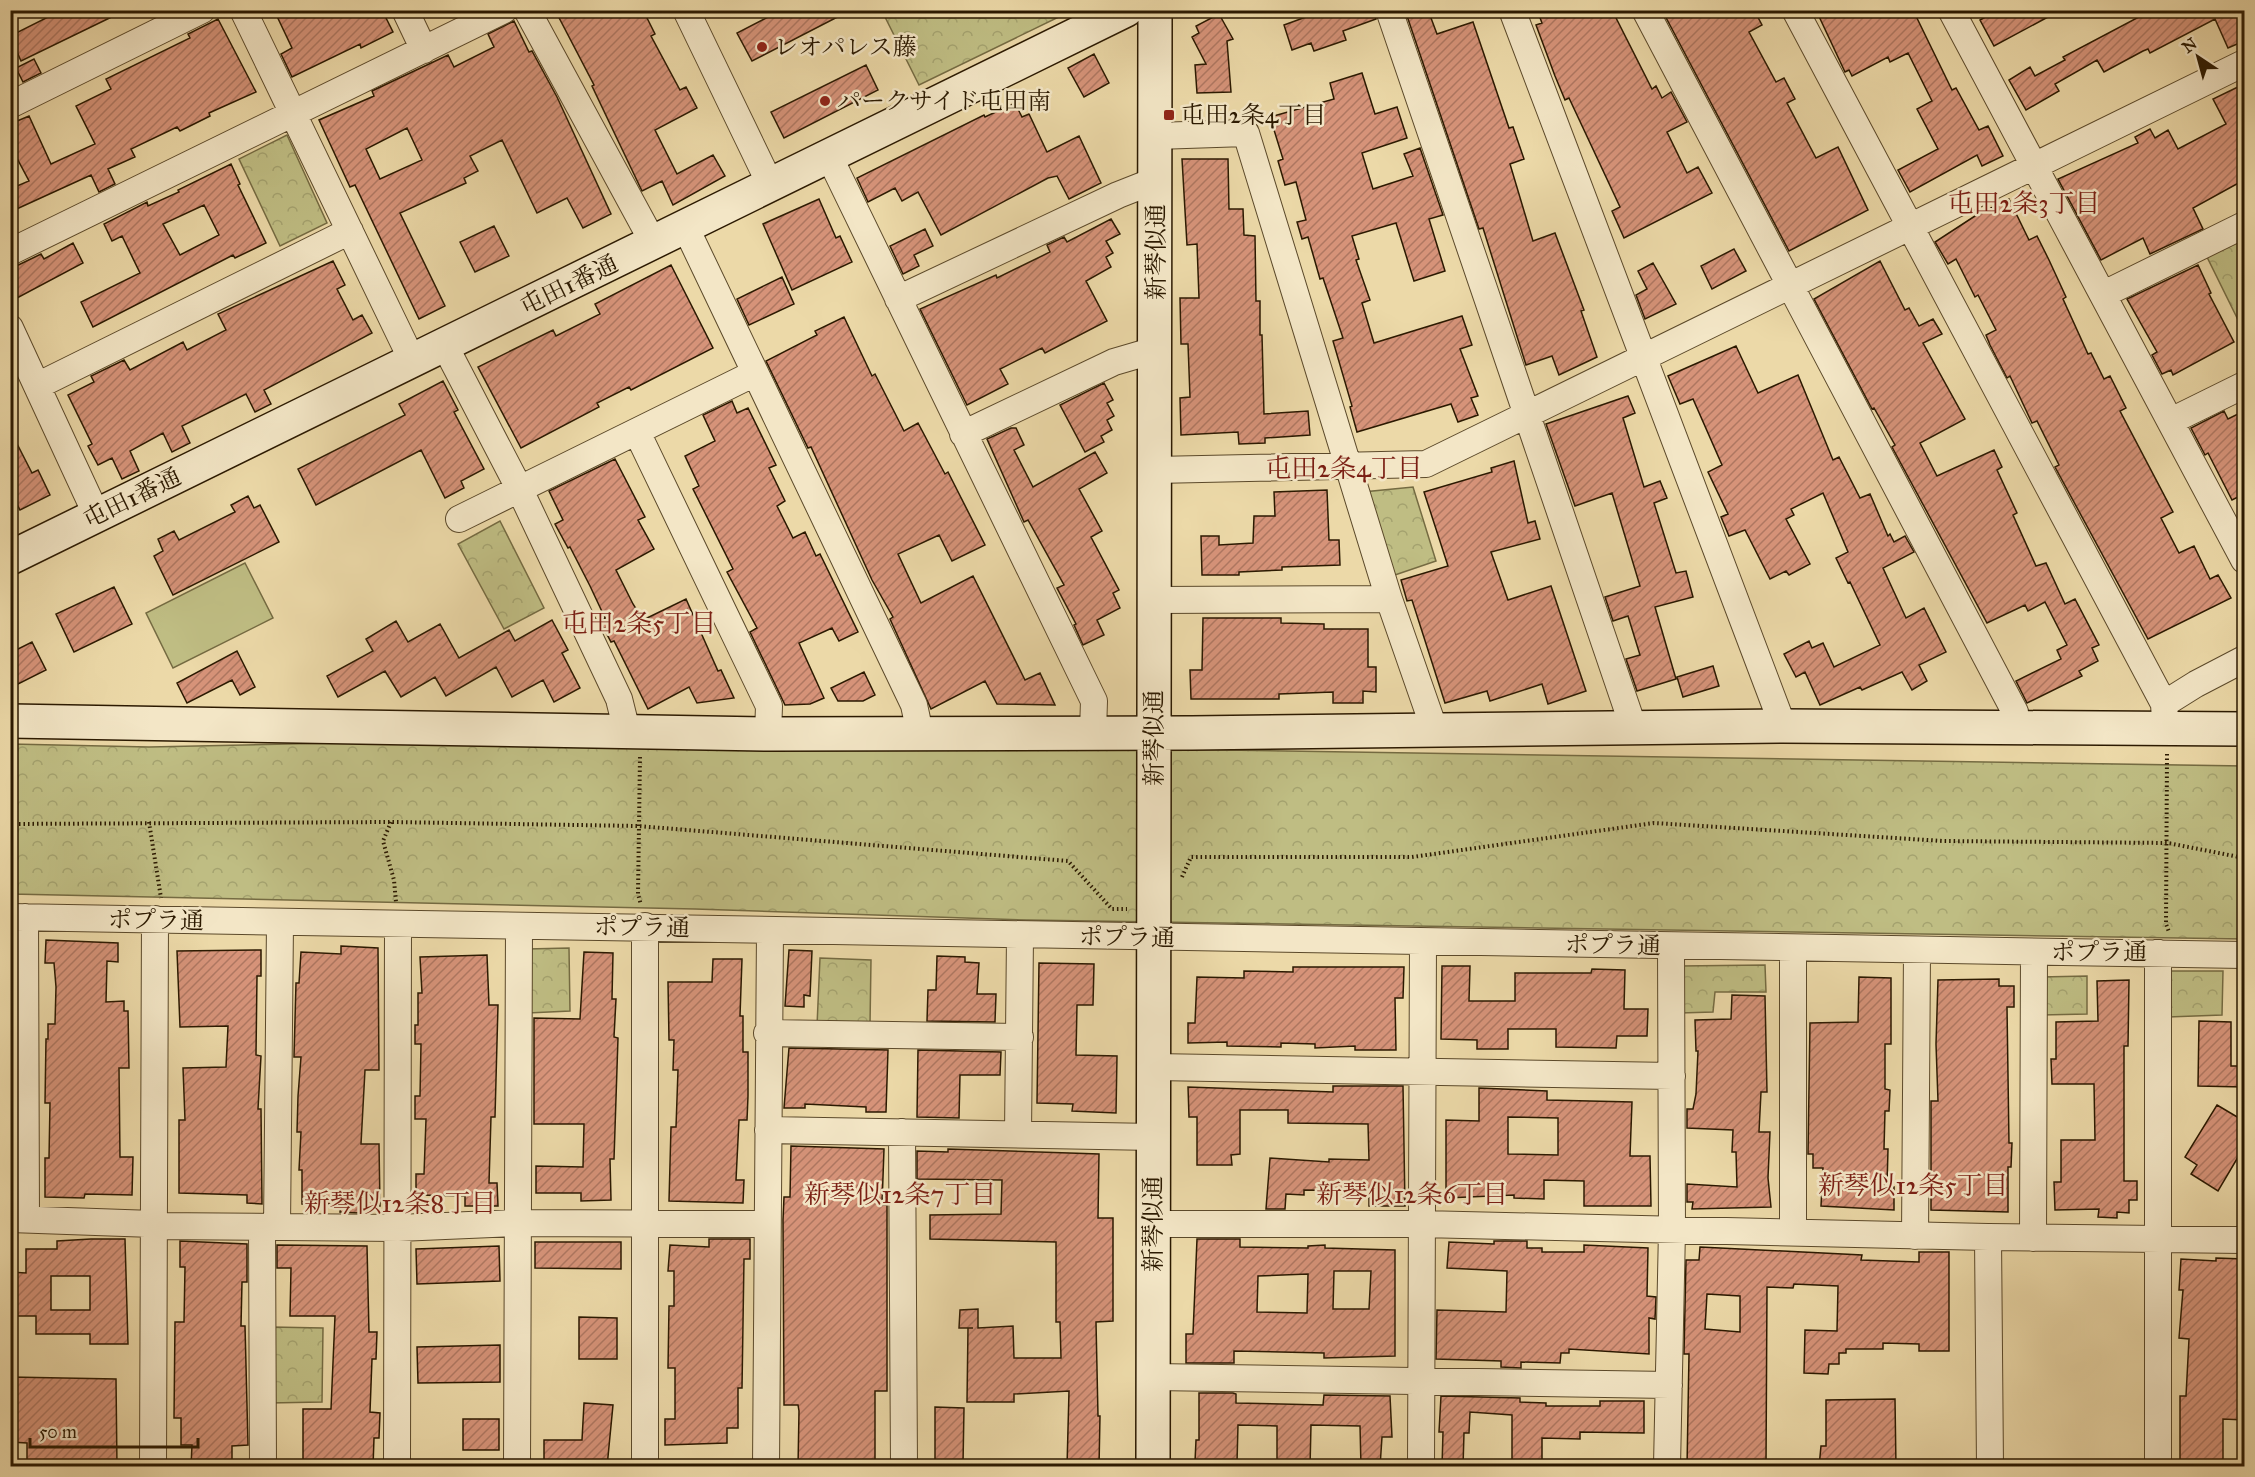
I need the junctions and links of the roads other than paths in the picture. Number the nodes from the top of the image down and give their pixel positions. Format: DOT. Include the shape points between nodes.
graph roads {
  1 [pos="202,10"];
  2 [pos="243,10"];
  3 [pos="405,10"];
  4 [pos="504,10"];
  5 [pos="527,10"];
  6 [pos="686,10"];
  7 [pos="1126,10"];
  8 [pos="1155,10"];
  9 [pos="1389,10"];
  10 [pos="1512,10"];
  11 [pos="1645,10"];
  12 [pos="1795,10"];
  13 [pos="1951,10"];
  14 [pos="424,50"];
  15 [pos="2244,63"];
  16 [pos="10,105"];
  17 [pos="293,114"];
  18 [pos="1156,136"];
  19 [pos="828,156"];
  20 [pos="2036,165"];
  21 [pos="1156,180"];
  22 [pos="771,186"];
  23 [pos="2244,225"];
  24 [pos="1910,226"];
  25 [pos="686,228"];
  26 [pos="350,231"];
  27 [pos="654,244"];
  28 [pos="10,252"];
  29 [pos="1790,287"];
  30 [pos="2104,294"];
  31 [pos="898,299"];
  32 [pos="10,328"];
  33 [pos="444,344"];
  34 [pos="1155,350"];
  35 [pos="1645,357"];
  36 [pos="412,360"];
  37 [pos="755,373"];
  38 [pos="2244,385"];
  39 [pos="37,386"];
  40 [pos="1527,412"];
  41 [pos="2171,422"];
  42 [pos="637,432"];
  43 [pos="963,434"];
  44 [pos="1349,465"];
  45 [pos="1155,470"];
  46 [pos="520,490"];
  47 [pos="98,516"];
  48 [pos="459,519"];
  49 [pos="2242,550"];
  50 [pos="10,558"];
  51 [pos="1389,599"];
  52 [pos="1154,600"];
  53 [pos="2244,659"];
  54 [pos="2165,717"];
  55 [pos="10,721"];
  56 [pos="1783,726"];
  57 [pos="1634,729"];
  58 [pos="2012,729"];
  59 [pos="2244,729"];
  60 [pos="627,730"];
  61 [pos="1093,731"];
  62 [pos="1435,731"];
  63 [pos="920,733"];
  64 [pos="1154,733"];
  65 [pos="768,734"];
  66 [pos="18,917"];
  67 [pos="155,919"];
  68 [pos="280,923"];
  69 [pos="398,924"];
  70 [pos="519,926"];
  71 [pos="645,926"];
  72 [pos="770,931"];
  73 [pos="1020,936"];
  74 [pos="1154,938"];
  75 [pos="1423,943"];
  76 [pos="1671,946"];
  77 [pos="1792,948"];
  78 [pos="1917,951"];
  79 [pos="2034,952"];
  80 [pos="2167,953"];
  81 [pos="2244,955"];
  82 [pos="767,1033"];
  83 [pos="1020,1037"];
  84 [pos="1154,1066"];
  85 [pos="1422,1072"];
  86 [pos="1671,1076"];
  87 [pos="768,1130"];
  88 [pos="902,1132"];
  89 [pos="1018,1134"];
  90 [pos="1154,1137"];
  91 [pos="18,1219"];
  92 [pos="517,1224"];
  93 [pos="645,1224"];
  94 [pos="767,1224"];
  95 [pos="1153,1224"];
  96 [pos="1421,1224"];
  97 [pos="153,1225"];
  98 [pos="270,1227"];
  99 [pos="398,1228"];
  100 [pos="1672,1230"];
  101 [pos="1793,1232"];
  102 [pos="1915,1236"];
  103 [pos="1989,1237"];
  104 [pos="2034,1238"];
  105 [pos="2159,1238"];
  106 [pos="2244,1240"];
  107 [pos="1153,1377"];
  108 [pos="1421,1381"];
  109 [pos="1669,1385"];
  110 [pos="153,1467"];
  111 [pos="262,1467"];
  112 [pos="397,1467"];
  113 [pos="517,1467"];
  114 [pos="645,1467"];
  115 [pos="766,1467"];
  116 [pos="904,1467"];
  117 [pos="1153,1467"];
  118 [pos="1421,1467"];
  119 [pos="1667,1467"];
  120 [pos="1990,1467"];
  121 [pos="2158,1467"];
  1 -- 16 [label="street"];
  2 -- 17 [label="street"];
  3 -- 14 [label="street"];
  4 -- 14 [label="street"];
  5 -- 27 [label="street"];
  6 -- 22 [label="street"];
  7 -- 19 [label="street, 屯田1番通"];
  8 -- 18 [label="street, 新琴似通"];
  9 -- 40 [label="street"];
  10 -- 35 [label="street"];
  11 -- 29 [label="street"];
  12 -- 24 [label="street"];
  13 -- 20 [label="street"];
  14 -- 17 [label="street"];
  15 -- 20 [label="street"];
  17 -- 26 [label="street"];
  17 -- 28 [label="street"];
  18 -- 21 [label="street, 新琴似通"];
  18 -- 44 [label="street" via="1246,133"];
  19 -- 22 [label="street, 屯田1番通"];
  19 -- 31 [label="street"];
  20 -- 24 [label="street"];
  20 -- 30 [label="street"];
  21 -- 31 [label="street"];
  21 -- 34 [label="street, 新琴似通"];
  22 -- 25 [label="street, 屯田1番通"];
  23 -- 30 [label="street"];
  24 -- 29 [label="street"];
  24 -- 54 [label="street"];
  25 -- 27 [label="street, 屯田1番通"];
  25 -- 37 [label="street"];
  26 -- 36 [label="street"];
  26 -- 39 [label="street"];
  27 -- 33 [label="street, 屯田1番通"];
  29 -- 35 [label="street"];
  29 -- 58 [label="street" via="2015,712"];
  30 -- 41 [label="street"];
  31 -- 43 [label="street"];
  32 -- 39 [label="street"];
  33 -- 36 [label="street, 屯田1番通"];
  33 -- 46 [label="street"];
  34 -- 43 [label="street" via="1113,362"];
  34 -- 45 [label="street, 新琴似通"];
  35 -- 40 [label="street"];
  35 -- 56 [label="street"];
  36 -- 47 [label="street, 屯田1番通"];
  37 -- 42 [label="street"];
  37 -- 63 [label="street" via="914,705"];
  38 -- 41 [label="street"];
  39 -- 47 [label="street"];
  40 -- 44 [label="street" via="1426,464"];
  40 -- 57 [label="street"];
  41 -- 49 [label="street"];
  42 -- 46 [label="street"];
  42 -- 65 [label="street" via="769,706"];
  43 -- 61 [label="street" via="1094,701"];
  44 -- 45 [label="street"];
  44 -- 51 [label="street"];
  45 -- 52 [label="street, 新琴似通"];
  46 -- 48 [label="street"];
  46 -- 60 [label="street" via="619,699"];
  47 -- 50 [label="street, 屯田1番通"];
  51 -- 52 [label="street"];
  51 -- 62 [label="street"];
  52 -- 64 [label="street, 新琴似通"];
  53 -- 54 [label="street" via="2196,684"];
  54 -- 58 [label="street"];
  54 -- 59 [label="street"];
  55 -- 60 [label="street"];
  56 -- 57 [label="street"];
  56 -- 58 [label="street"];
  57 -- 62 [label="street"];
  60 -- 65 [label="street"];
  61 -- 63 [label="street"];
  61 -- 64 [label="street"];
  62 -- 64 [label="street"];
  63 -- 65 [label="street"];
  64 -- 74 [label="street, 新琴似通"];
  66 -- 67 [label="street, ポプラ通"];
  66 -- 91 [label="street"];
  67 -- 68 [label="street, ポプラ通"];
  67 -- 97 [label="street"];
  68 -- 69 [label="street, ポプラ通"];
  68 -- 98 [label="street"];
  69 -- 70 [label="street, ポプラ通"];
  69 -- 99 [label="street"];
  70 -- 71 [label="street, ポプラ通"];
  70 -- 92 [label="street"];
  71 -- 72 [label="street, ポプラ通"];
  71 -- 93 [label="street"];
  72 -- 73 [label="street, ポプラ通"];
  72 -- 82 [label="street"];
  73 -- 74 [label="street, ポプラ通"];
  73 -- 83 [label="street"];
  74 -- 75 [label="street, ポプラ通"];
  74 -- 84 [label="street, 新琴似通"];
  75 -- 76 [label="street, ポプラ通"];
  75 -- 85 [label="street"];
  76 -- 77 [label="street, ポプラ通"];
  76 -- 86 [label="street"];
  77 -- 78 [label="street, ポプラ通"];
  77 -- 101 [label="street"];
  78 -- 79 [label="street, ポプラ通"];
  78 -- 102 [label="street"];
  79 -- 80 [label="street, ポプラ通"];
  79 -- 104 [label="street"];
  80 -- 81 [label="street, ポプラ通"];
  80 -- 105 [label="street"];
  82 -- 83 [label="street"];
  82 -- 87 [label="street"];
  83 -- 89 [label="street"];
  84 -- 85 [label="street"];
  84 -- 90 [label="street, 新琴似通"];
  85 -- 86 [label="street"];
  85 -- 96 [label="street"];
  86 -- 100 [label="street"];
  87 -- 88 [label="street"];
  87 -- 94 [label="street"];
  88 -- 89 [label="street"];
  88 -- 116 [label="street"];
  89 -- 90 [label="street"];
  90 -- 95 [label="street, 新琴似通"];
  91 -- 97 [label="street"];
  92 -- 93 [label="street"];
  92 -- 99 [label="street"];
  92 -- 113 [label="street"];
  93 -- 94 [label="street"];
  93 -- 114 [label="street"];
  94 -- 115 [label="street"];
  95 -- 96 [label="street"];
  95 -- 107 [label="street, 新琴似通"];
  96 -- 100 [label="street"];
  96 -- 108 [label="street"];
  97 -- 98 [label="street"];
  97 -- 110 [label="street"];
  98 -- 99 [label="street"];
  98 -- 111 [label="street"];
  99 -- 112 [label="street"];
  100 -- 101 [label="street"];
  100 -- 109 [label="street"];
  101 -- 102 [label="street"];
  102 -- 103 [label="street"];
  103 -- 104 [label="street"];
  103 -- 120 [label="street"];
  104 -- 105 [label="street"];
  105 -- 106 [label="street"];
  105 -- 121 [label="street"];
  107 -- 108 [label="street"];
  107 -- 117 [label="street, 新琴似通"];
  108 -- 109 [label="street"];
  108 -- 118 [label="street"];
  109 -- 119 [label="street"];
}
